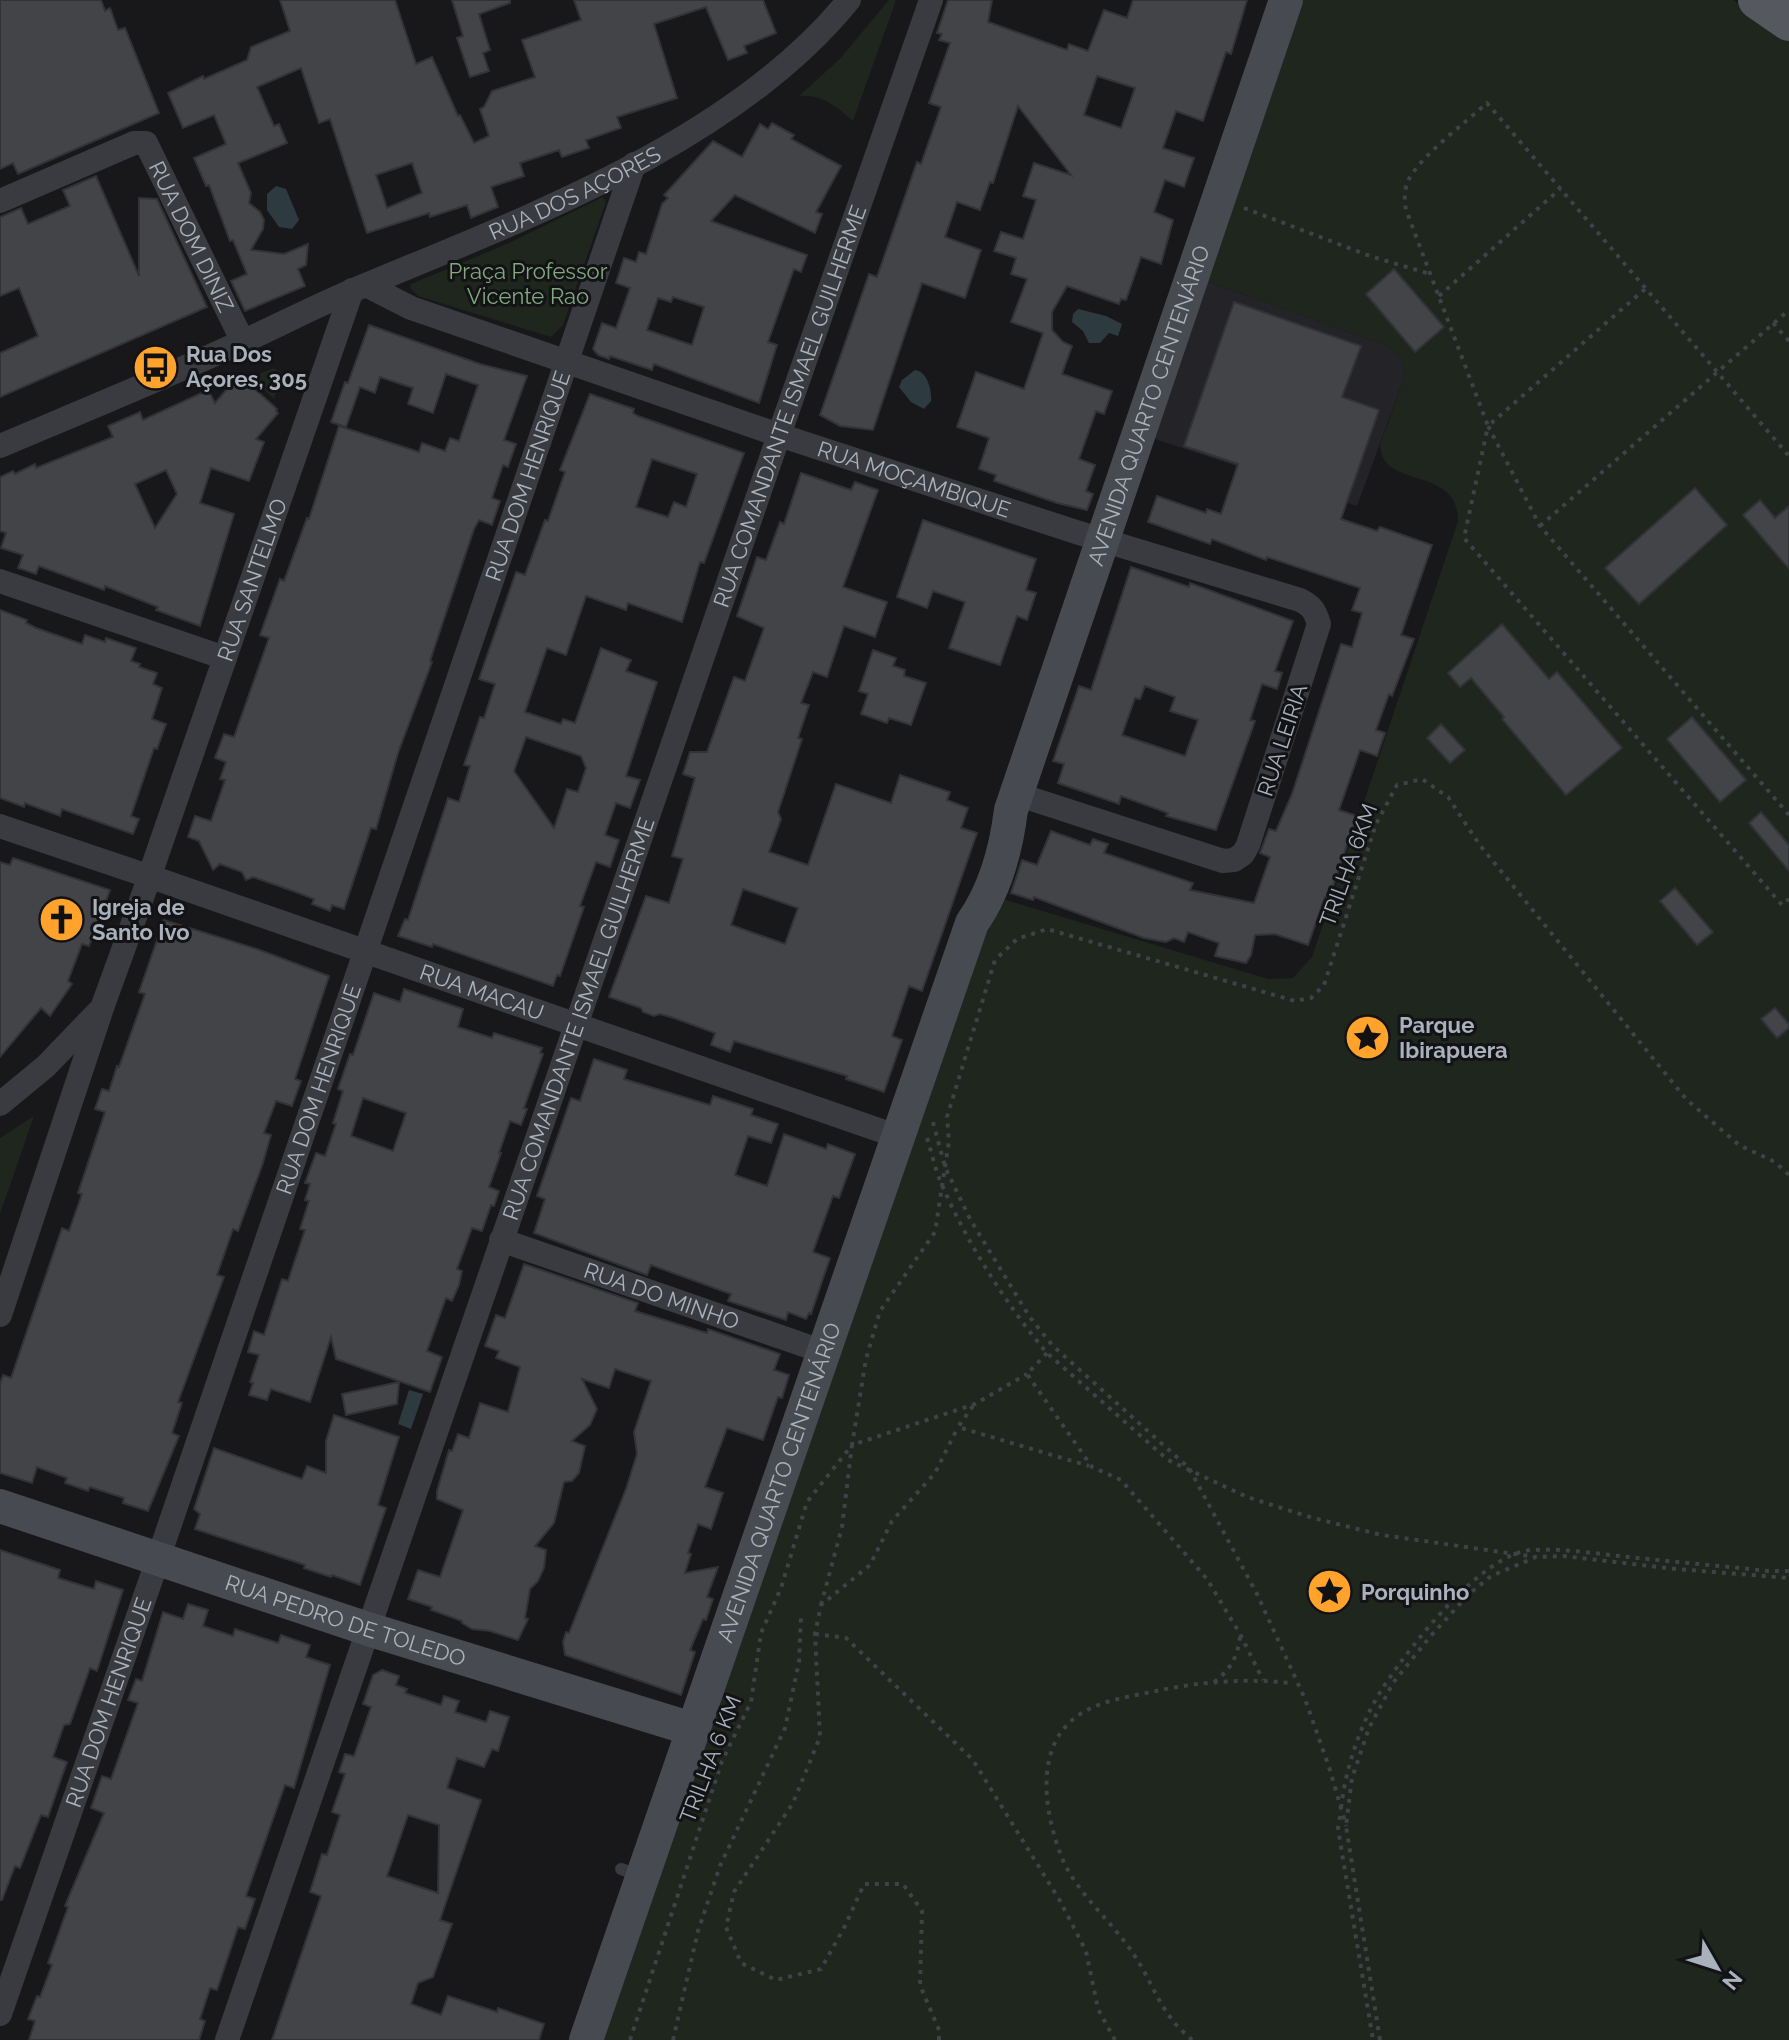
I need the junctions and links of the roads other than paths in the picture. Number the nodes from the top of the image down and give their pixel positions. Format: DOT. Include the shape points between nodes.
graph roads {
  1 [pos="849,0"];
  2 [pos="931,0"];
  3 [pos="1286,0"];
  4 [pos="1757,0"];
  5 [pos="1789,22"];
  6 [pos="634,164"];
  7 [pos="0,201"];
  8 [pos="359,288"];
  9 [pos="243,342"];
  10 [pos="568,363"];
  11 [pos="779,435"];
  12 [pos="0,446"];
  13 [pos="1103,541"];
  14 [pos="0,581"];
  15 [pos="225,658"];
  16 [pos="1014,802"];
  17 [pos="0,826"];
  18 [pos="149,877"];
  19 [pos="364,952"];
  20 [pos="102,1008"];
  21 [pos="575,1024"];
  22 [pos="0,1104"];
  23 [pos="899,1137"];
  24 [pos="501,1240"];
  25 [pos="0,1315"];
  26 [pos="824,1352"];
  27 [pos="0,1506"];
  28 [pos="158,1559"];
  29 [pos="368,1629"];
  30 [pos="692,1729"];
  31 [pos="0,2014"];
  32 [pos="227,2040"];
  33 [pos="586,2040"];
  1 -- 6 [label="street, RUA DOS AÇORES" via="791,62 730,108"];
  2 -- 11 [label="street, RUA COMANDANTE ISMAEL GUILHERME"];
  3 -- 13 [label="street, AVENIDA QUARTO CENTENÁRIO"];
  4 -- 5 [label="main road"];
  6 -- 8 [label="street, RUA DOS AÇORES" via="542,210"];
  6 -- 10 [label="street, RUA DOM HENRIQUE"];
  7 -- 9 [label="street, RUA DOM DINIZ" via="134,143 146,143"];
  8 -- 9 [label="street, RUA DOS AÇORES"];
  8 -- 10 [label="street, RUA MOÇAMBIQUE"];
  8 -- 15 [label="street, RUA SANTELMO"];
  9 -- 12 [label="street, RUA DOS AÇORES"];
  10 -- 11 [label="street, RUA MOÇAMBIQUE"];
  10 -- 19 [label="street, RUA DOM HENRIQUE"];
  11 -- 13 [label="street, RUA MOÇAMBIQUE"];
  11 -- 21 [label="street, RUA COMANDANTE ISMAEL GUILHERME"];
  13 -- 16 [label="street, AVENIDA QUARTO CENTENÁRIO"];
  13 -- 16 [label="street, RUA LEIRIA" via="1300,600 1316,612 1319,624 1248,845 1234,860 1223,861"];
  14 -- 15 [label="street"];
  15 -- 18 [label="street, RUA SANTELMO"];
  16 -- 23 [label="street, AVENIDA QUARTO CENTENÁRIO" via="1007,844 987,902 972,923"];
  17 -- 18 [label="street, RUA MACAU"];
  18 -- 19 [label="street, RUA MACAU"];
  18 -- 20 [label="street, RUA SANTELMO"];
  19 -- 21 [label="street, RUA MACAU"];
  19 -- 28 [label="street, RUA DOM HENRIQUE"];
  20 -- 22 [label="street"];
  20 -- 25 [label="street, RUA SANTELMO"];
  21 -- 23 [label="street, RUA MACAU"];
  21 -- 24 [label="street, RUA COMANDANTE ISMAEL GUILHERME"];
  23 -- 26 [label="street, AVENIDA QUARTO CENTENÁRIO"];
  24 -- 26 [label="street, RUA DO MINHO"];
  24 -- 29 [label="street, RUA COMANDANTE ISMAEL GUILHERME"];
  26 -- 30 [label="street, AVENIDA QUARTO CENTENÁRIO"];
  27 -- 28 [label="street, RUA PEDRO DE TOLEDO"];
  28 -- 29 [label="street, RUA PEDRO DE TOLEDO"];
  28 -- 31 [label="street, RUA DOM HENRIQUE"];
  29 -- 30 [label="street, RUA PEDRO DE TOLEDO"];
  29 -- 32 [label="street, RUA COMANDANTE ISMAEL GUILHERME"];
  30 -- 33 [label="street, AVENIDA QUARTO CENTENÁRIO" via="631,1872"];
}
